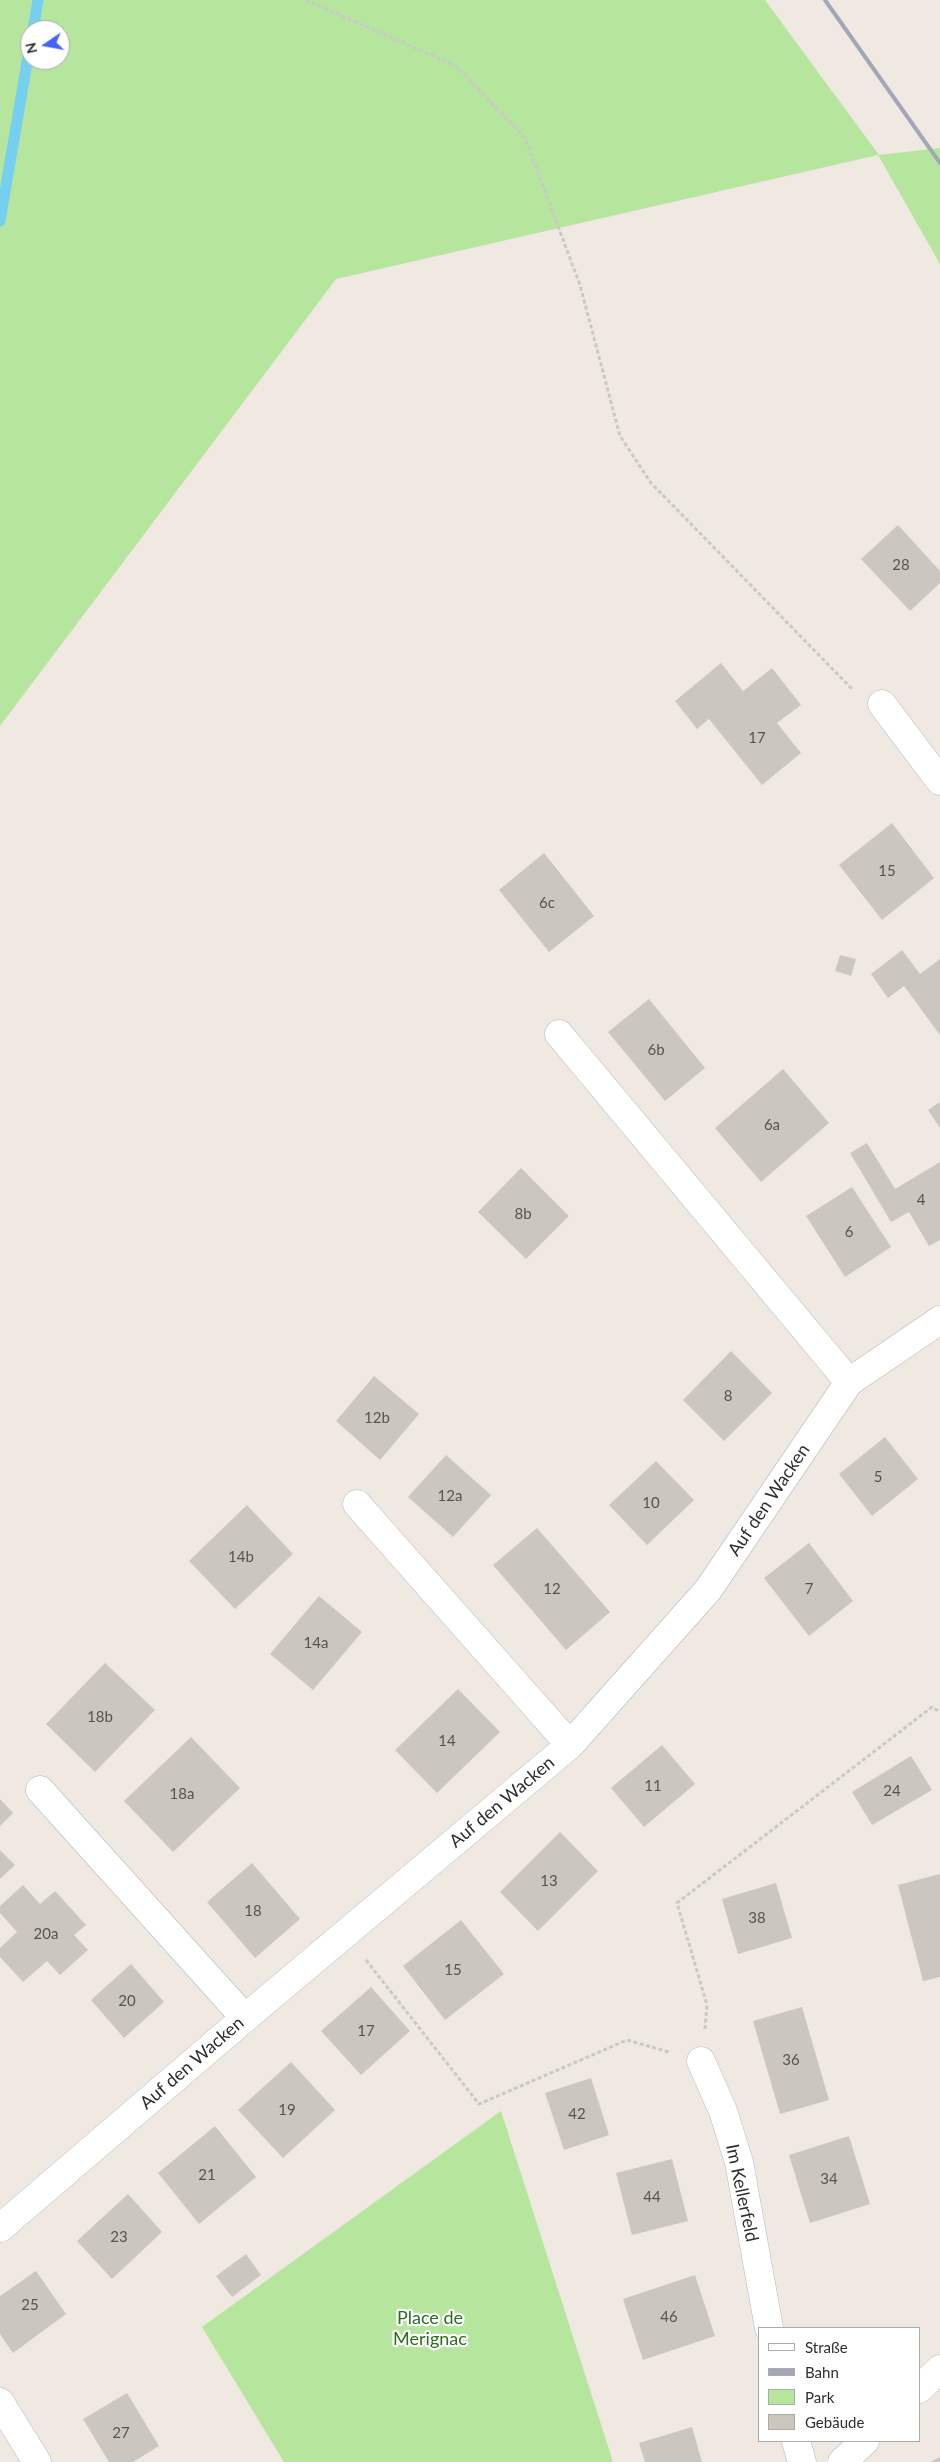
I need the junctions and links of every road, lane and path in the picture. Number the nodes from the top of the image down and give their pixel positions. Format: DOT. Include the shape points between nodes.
graph roads {
  1 [pos="306,0"];
  2 [pos="882,704"];
  3 [pos="940,782"];
  4 [pos="559,1034"];
  5 [pos="940,1320"];
  6 [pos="849,1382"];
  7 [pos="357,1504"];
  8 [pos="940,1712"];
  9 [pos="570,1745"];
  10 [pos="40,1790"];
  11 [pos="345,1934"];
  12 [pos="246,2018"];
  13 [pos="701,2061"];
  14 [pos="0,2228"];
  15 [pos="769,2327"];
  16 [pos="940,2369"];
  17 [pos="920,2388"];
  18 [pos="0,2402"];
  19 [pos="796,2442"];
  20 [pos="864,2442"];
  21 [pos="37,2462"];
  22 [pos="802,2462"];
  23 [pos="842,2462"];
  1 -- 2 [label="path" via="456,66 525,138 580,285 620,436 651,484 858,696"];
  2 -- 3 [label="street"];
  4 -- 6 [label="street"];
  5 -- 6 [label="street, Auf den Wacken"];
  6 -- 9 [label="street, Auf den Wacken" via="708,1590"];
  7 -- 9 [label="street"];
  8 -- 13 [label="path" via="932,1707 677,1903 707,2005"];
  9 -- 11 [label="street, Auf den Wacken"];
  10 -- 12 [label="street"];
  11 -- 12 [label="street, Auf den Wacken"];
  11 -- 13 [label="path" via="479,2104 627,2040"];
  12 -- 14 [label="street, Auf den Wacken"];
  13 -- 15 [label="street, Im Kellerfeld" via="723,2111 738,2162"];
  16 -- 17 [label="street"];
  18 -- 21 [label="street"];
  19 -- 22 [label="street"];
  20 -- 23 [label="street"];
}
